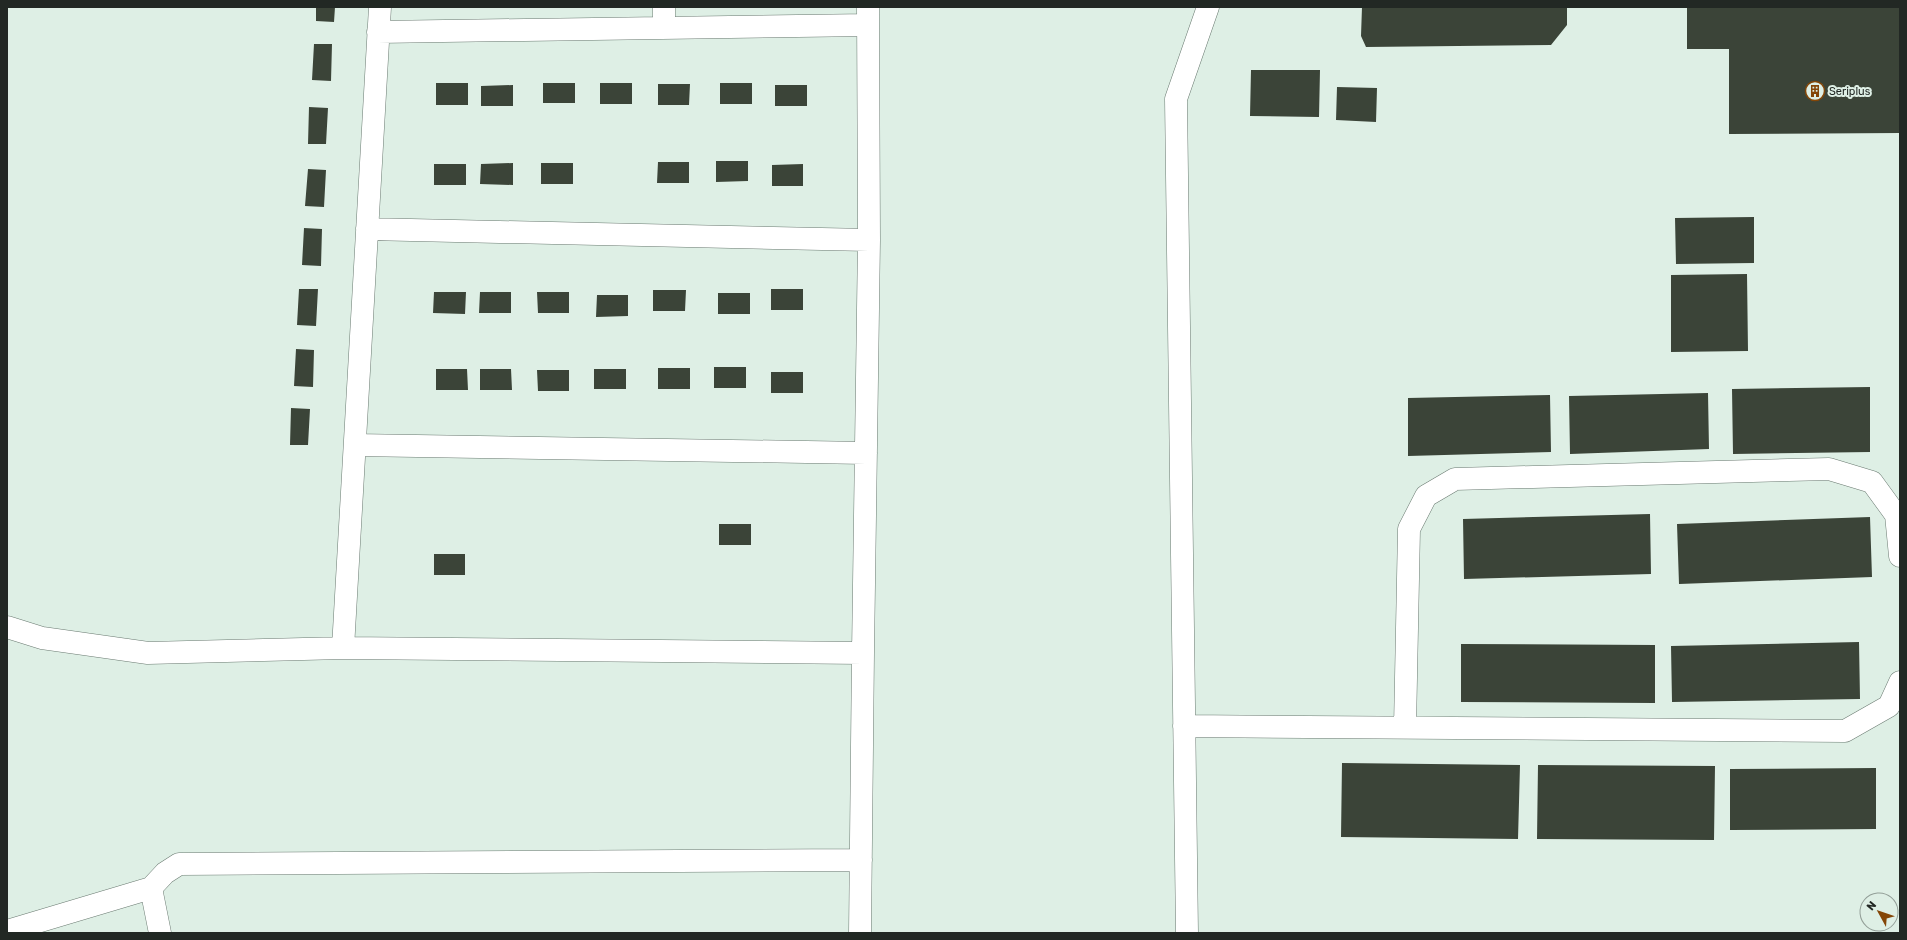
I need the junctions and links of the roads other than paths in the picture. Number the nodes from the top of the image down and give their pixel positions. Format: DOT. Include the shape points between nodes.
graph roads {
  1 [pos="380,7"];
  2 [pos="1208,7"];
  3 [pos="868,16"];
  4 [pos="664,17"];
  5 [pos="378,32"];
  6 [pos="367,229"];
  7 [pos="869,240"];
  8 [pos="355,445"];
  9 [pos="866,453"];
  10 [pos="1900,556"];
  11 [pos="7,627"];
  12 [pos="343,648"];
  13 [pos="863,653"];
  14 [pos="1900,682"];
  15 [pos="1184,726"];
  16 [pos="1405,727"];
  17 [pos="861,860"];
  18 [pos="151,888"];
  19 [pos="7,931"];
  20 [pos="160,933"];
  21 [pos="860,933"];
  22 [pos="1186,933"];
  1 -- 5 [label="street"];
  2 -- 15 [label="street" via="1176,99"];
  3 -- 4 [label="street"];
  3 -- 7 [label="street"];
  4 -- 5 [label="street"];
  5 -- 6 [label="street"];
  6 -- 7 [label="street"];
  6 -- 8 [label="street"];
  7 -- 9 [label="street"];
  8 -- 9 [label="street"];
  8 -- 12 [label="street"];
  9 -- 13 [label="street"];
  10 -- 16 [label="street" via="1896,515 1872,482 1829,470 1455,479 1426,496 1409,529"];
  11 -- 12 [label="street" via="42,638 148,653"];
  12 -- 13 [label="street"];
  13 -- 17 [label="street"];
  14 -- 16 [label="street" via="1889,706 1845,731"];
  15 -- 16 [label="street"];
  15 -- 22 [label="street"];
  17 -- 18 [label="street" via="179,864 165,873"];
  17 -- 21 [label="street"];
  18 -- 19 [label="street"];
  18 -- 20 [label="street"];
}
